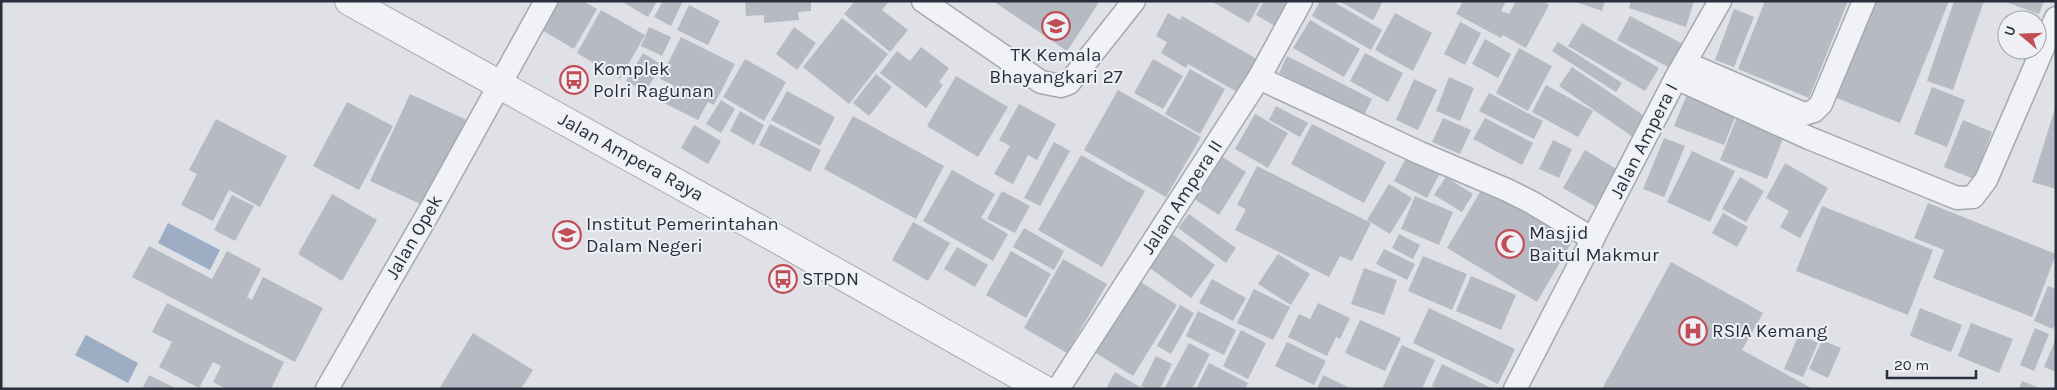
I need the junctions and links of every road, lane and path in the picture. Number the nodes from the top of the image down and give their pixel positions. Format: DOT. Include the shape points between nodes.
graph roads {
  1 [pos="349,1"];
  2 [pos="546,1"];
  3 [pos="923,1"];
  4 [pos="1134,1"];
  5 [pos="1300,1"];
  6 [pos="1720,1"];
  7 [pos="1864,1"];
  8 [pos="2056,18"];
  9 [pos="1681,70"];
  10 [pos="1258,78"];
  11 [pos="499,84"];
  12 [pos="1593,239"];
  13 [pos="327,389"];
  14 [pos="1042,389"];
  15 [pos="1058,389"];
  16 [pos="1515,389"];
  1 -- 11 [label="street, Jalan Ampera Raya"];
  2 -- 11 [label="street, Jalan Opek"];
  3 -- 4 [label="street" via="1041,82 1062,86 1069,83"];
  5 -- 10 [label="street, Jalan Ampera II"];
  6 -- 9 [label="street, Jalan Ampera I"];
  7 -- 9 [label="street" via="1821,104 1809,113 1804,114"];
  8 -- 9 [label="street" via="1986,180 1973,197 1957,198 1809,138"];
  9 -- 12 [label="street, Jalan Ampera I"];
  10 -- 12 [label="street" via="1507,190"];
  10 -- 15 [label="street, Jalan Ampera II"];
  11 -- 13 [label="street, Jalan Opek"];
  11 -- 14 [label="street, Jalan Ampera Raya"];
  12 -- 16 [label="street, Jalan Ampera I"];
}
